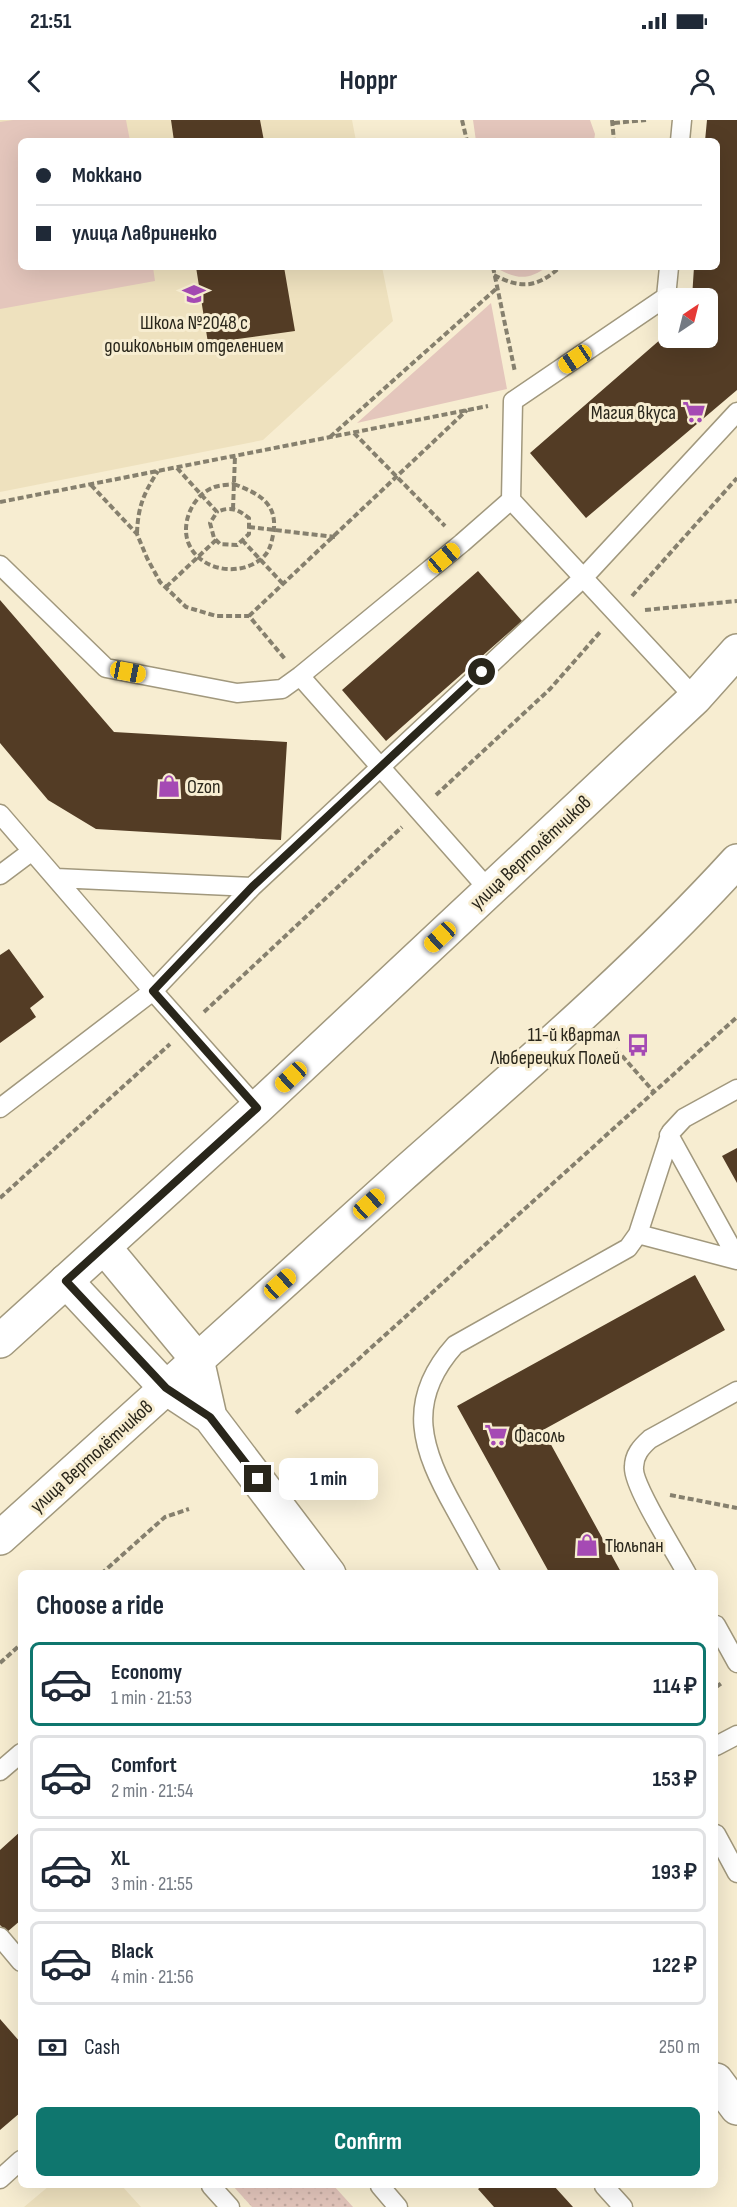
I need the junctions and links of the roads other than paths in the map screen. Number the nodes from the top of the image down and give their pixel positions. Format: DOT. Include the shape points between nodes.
graph roads {
  1 [pos="682,120"];
  2 [pos="680,138"];
  3 [pos="669,270"];
  4 [pos="737,412"];
  5 [pos="511,500"];
  6 [pos="0,565"];
  7 [pos="584,577"];
  8 [pos="737,651"];
  9 [pos="300,676"];
  10 [pos="695,698"];
  11 [pos="380,767"];
  12 [pos="0,814"];
  13 [pos="32,850"];
  14 [pos="737,861"];
  15 [pos="0,875"];
  16 [pos="56,878"];
  17 [pos="252,887"];
  18 [pos="724,887"];
  19 [pos="489,890"];
  20 [pos="153,991"];
  21 [pos="737,1089"];
  22 [pos="0,1108"];
  23 [pos="257,1108"];
  24 [pos="669,1135"];
  25 [pos="638,1234"];
  26 [pos="104,1247"];
  27 [pos="737,1259"];
  28 [pos="66,1281"];
  29 [pos="0,1341"];
  30 [pos="197,1359"];
  31 [pos="166,1388"];
  32 [pos="737,1391"];
  33 [pos="210,1417"];
  34 [pos="0,1538"];
  35 [pos="326,1570"];
  36 [pos="488,1570"];
  37 [pos="685,1570"];
  38 [pos="718,1629"];
  39 [pos="737,1663"];
  40 [pos="737,1735"];
  41 [pos="718,1745"];
  42 [pos="18,1756"];
  43 [pos="0,1771"];
  44 [pos="718,1838"];
  45 [pos="737,1873"];
  46 [pos="0,1937"];
  47 [pos="18,1958"];
  48 [pos="718,2083"];
  49 [pos="737,2108"];
  50 [pos="18,2163"];
  51 [pos="0,2179"];
  52 [pos="213,2188"];
  53 [pos="382,2188"];
  54 [pos="606,2188"];
  55 [pos="230,2207"];
  56 [pos="398,2207"];
  57 [pos="622,2207"];
  1 -- 2 [label="lane"];
  3 -- 5 [label="lane" via="666,297 516,399"];
  4 -- 7 [label="lane"];
  5 -- 7 [label="lane"];
  5 -- 9 [label="lane"];
  6 -- 9 [label="lane" via="106,668 237,693 282,689"];
  7 -- 10 [label="lane"];
  7 -- 11 [label="lane"];
  8 -- 10 [label="main road, улица Вертолётчиков"];
  9 -- 11 [label="lane"];
  10 -- 19 [label="main road, улица Вертолётчиков"];
  11 -- 17 [label="lane"];
  11 -- 19 [label="lane"];
  12 -- 13 [label="lane"];
  13 -- 15 [label="lane"];
  13 -- 16 [label="lane"];
  14 -- 18 [label="main road, улица Вертолётчиков"];
  16 -- 17 [label="lane"];
  16 -- 20 [label="lane"];
  17 -- 20 [label="lane"];
  18 -- 30 [label="main road, улица Вертолётчиков"];
  19 -- 23 [label="main road, улица Вертолётчиков"];
  20 -- 22 [label="lane"];
  20 -- 23 [label="lane"];
  21 -- 24 [label="lane" via="684,1118"];
  23 -- 26 [label="main road, улица Вертолётчиков"];
  24 -- 25 [label="lane"];
  24 -- 27 [label="lane"];
  25 -- 27 [label="lane"];
  25 -- 36 [label="lane" via="618,1255 455,1345 432,1378 424,1405 426,1449"];
  26 -- 28 [label="main road, улица Вертолётчиков"];
  26 -- 30 [label="main road"];
  28 -- 29 [label="main road, улица Вертолётчиков"];
  28 -- 31 [label="main road"];
  30 -- 31 [label="main road, улица Вертолётчиков"];
  30 -- 33 [label="main road"];
  31 -- 33 [label="main road"];
  31 -- 34 [label="main road, улица Вертолётчиков"];
  32 -- 37 [label="lane" via="644,1444 635,1458 634,1479"];
  33 -- 35 [label="main road"];
  38 -- 39 [label="lane"];
  40 -- 41 [label="lane"];
  42 -- 43 [label="lane"];
  44 -- 45 [label="lane"];
  46 -- 47 [label="lane"];
  48 -- 49 [label="main road"];
  50 -- 51 [label="lane"];
  52 -- 55 [label="lane"];
  53 -- 56 [label="lane"];
  54 -- 57 [label="lane"];
}
